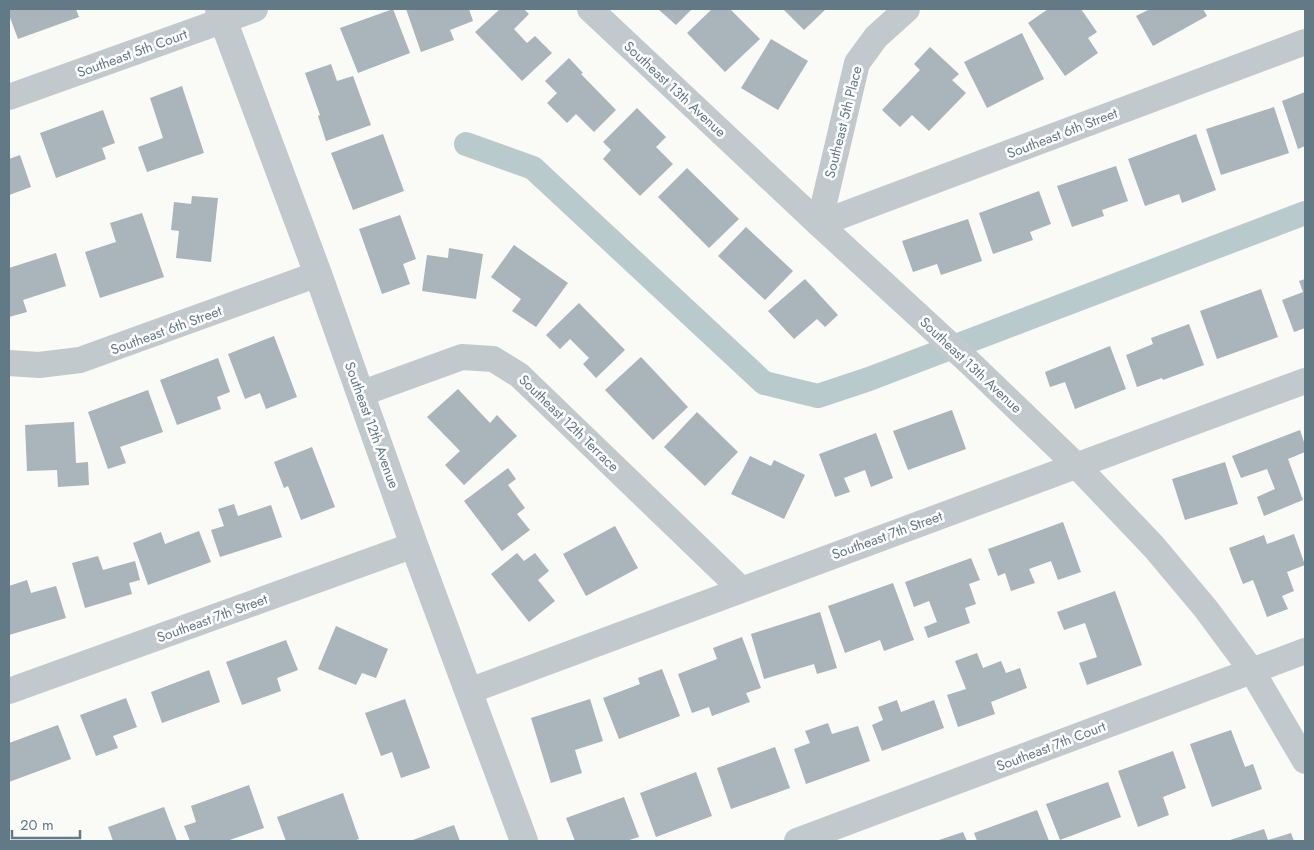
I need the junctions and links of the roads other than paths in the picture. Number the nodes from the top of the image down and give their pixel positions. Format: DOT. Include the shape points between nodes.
graph roads {
  1 [pos="254,9"];
  2 [pos="590,9"];
  3 [pos="907,9"];
  4 [pos="221,14"];
  5 [pos="1305,42"];
  6 [pos="9,97"];
  7 [pos="818,224"];
  8 [pos="318,274"];
  9 [pos="9,363"];
  10 [pos="1305,380"];
  11 [pos="360,394"];
  12 [pos="1076,465"];
  13 [pos="414,545"];
  14 [pos="741,589"];
  15 [pos="1305,651"];
  16 [pos="1252,671"];
  17 [pos="9,691"];
  18 [pos="469,691"];
  19 [pos="1305,761"];
  20 [pos="524,841"];
  21 [pos="797,841"];
  1 -- 4 [label="street, Southeast 5th Court"];
  2 -- 7 [label="street, Southeast 13th Avenue"];
  3 -- 7 [label="street, Southeast 5th Place" via="876,36 856,63"];
  4 -- 6 [label="street, Southeast 5th Court"];
  4 -- 8 [label="street, Southeast 12th Avenue"];
  5 -- 7 [label="street, Southeast 6th Street"];
  7 -- 12 [label="street, Southeast 13th Avenue"];
  8 -- 9 [label="street, Southeast 6th Street" via="80,360 40,365"];
  8 -- 11 [label="street, Southeast 12th Avenue"];
  10 -- 12 [label="street, Southeast 7th Street"];
  11 -- 13 [label="street, Southeast 12th Avenue"];
  11 -- 14 [label="street, Southeast 12th Terrace" via="462,357 493,359 519,375"];
  12 -- 14 [label="street, Southeast 7th Street"];
  12 -- 16 [label="street, Southeast 13th Avenue" via="1154,547"];
  13 -- 17 [label="street, Southeast 7th Street"];
  13 -- 18 [label="street, Southeast 12th Avenue"];
  14 -- 18 [label="street, Southeast 7th Street"];
  15 -- 16 [label="street, Southeast 7th Court"];
  16 -- 19 [label="street, Southeast 13th Avenue"];
  16 -- 21 [label="street, Southeast 7th Court"];
  18 -- 20 [label="street, Southeast 12th Avenue"];
}
